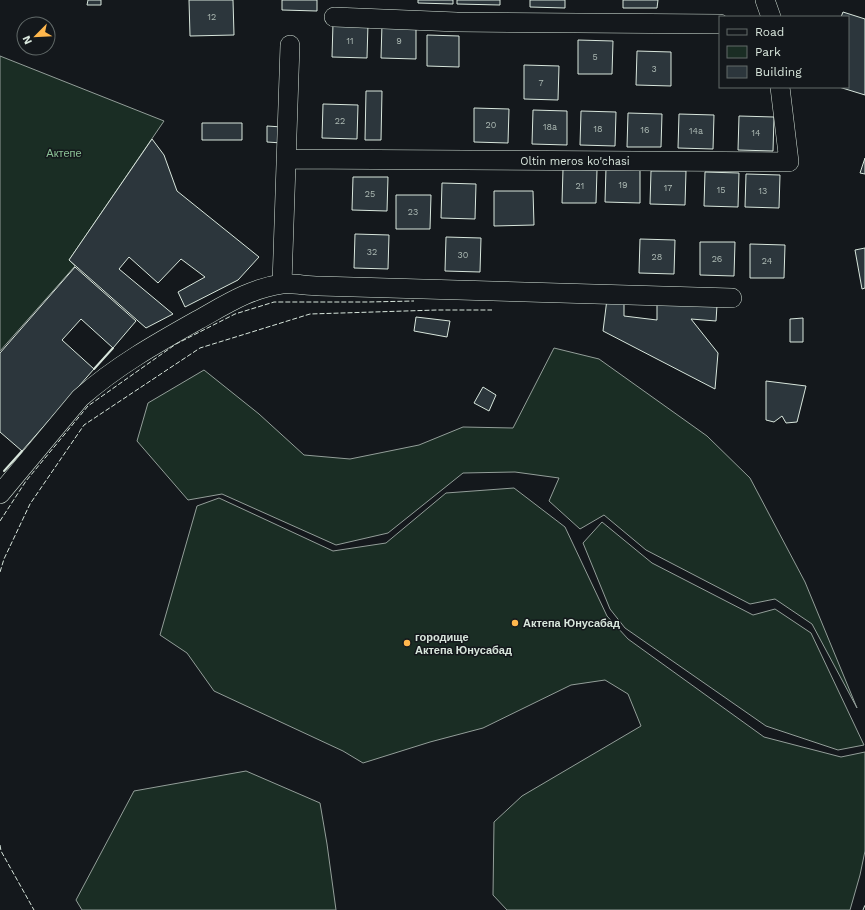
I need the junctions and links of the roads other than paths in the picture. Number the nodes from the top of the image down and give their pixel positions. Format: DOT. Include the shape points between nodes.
graph roads {
  1 [pos="765,0"];
  2 [pos="771,16"];
  3 [pos="334,18"];
  4 [pos="719,24"];
  5 [pos="290,45"];
  6 [pos="780,88"];
  7 [pos="286,159"];
  8 [pos="282,284"];
  9 [pos="732,298"];
  10 [pos="0,494"];
  1 -- 2 [label="street"];
  3 -- 4 [label="street" via="457,22"];
  5 -- 7 [label="street"];
  6 -- 7 [label="street, Oltin meros ko'chasi" via="789,162"];
  7 -- 8 [label="street"];
  8 -- 9 [label="street"];
  8 -- 10 [label="street" via="245,294 155,344 108,375 80,398"];
}
